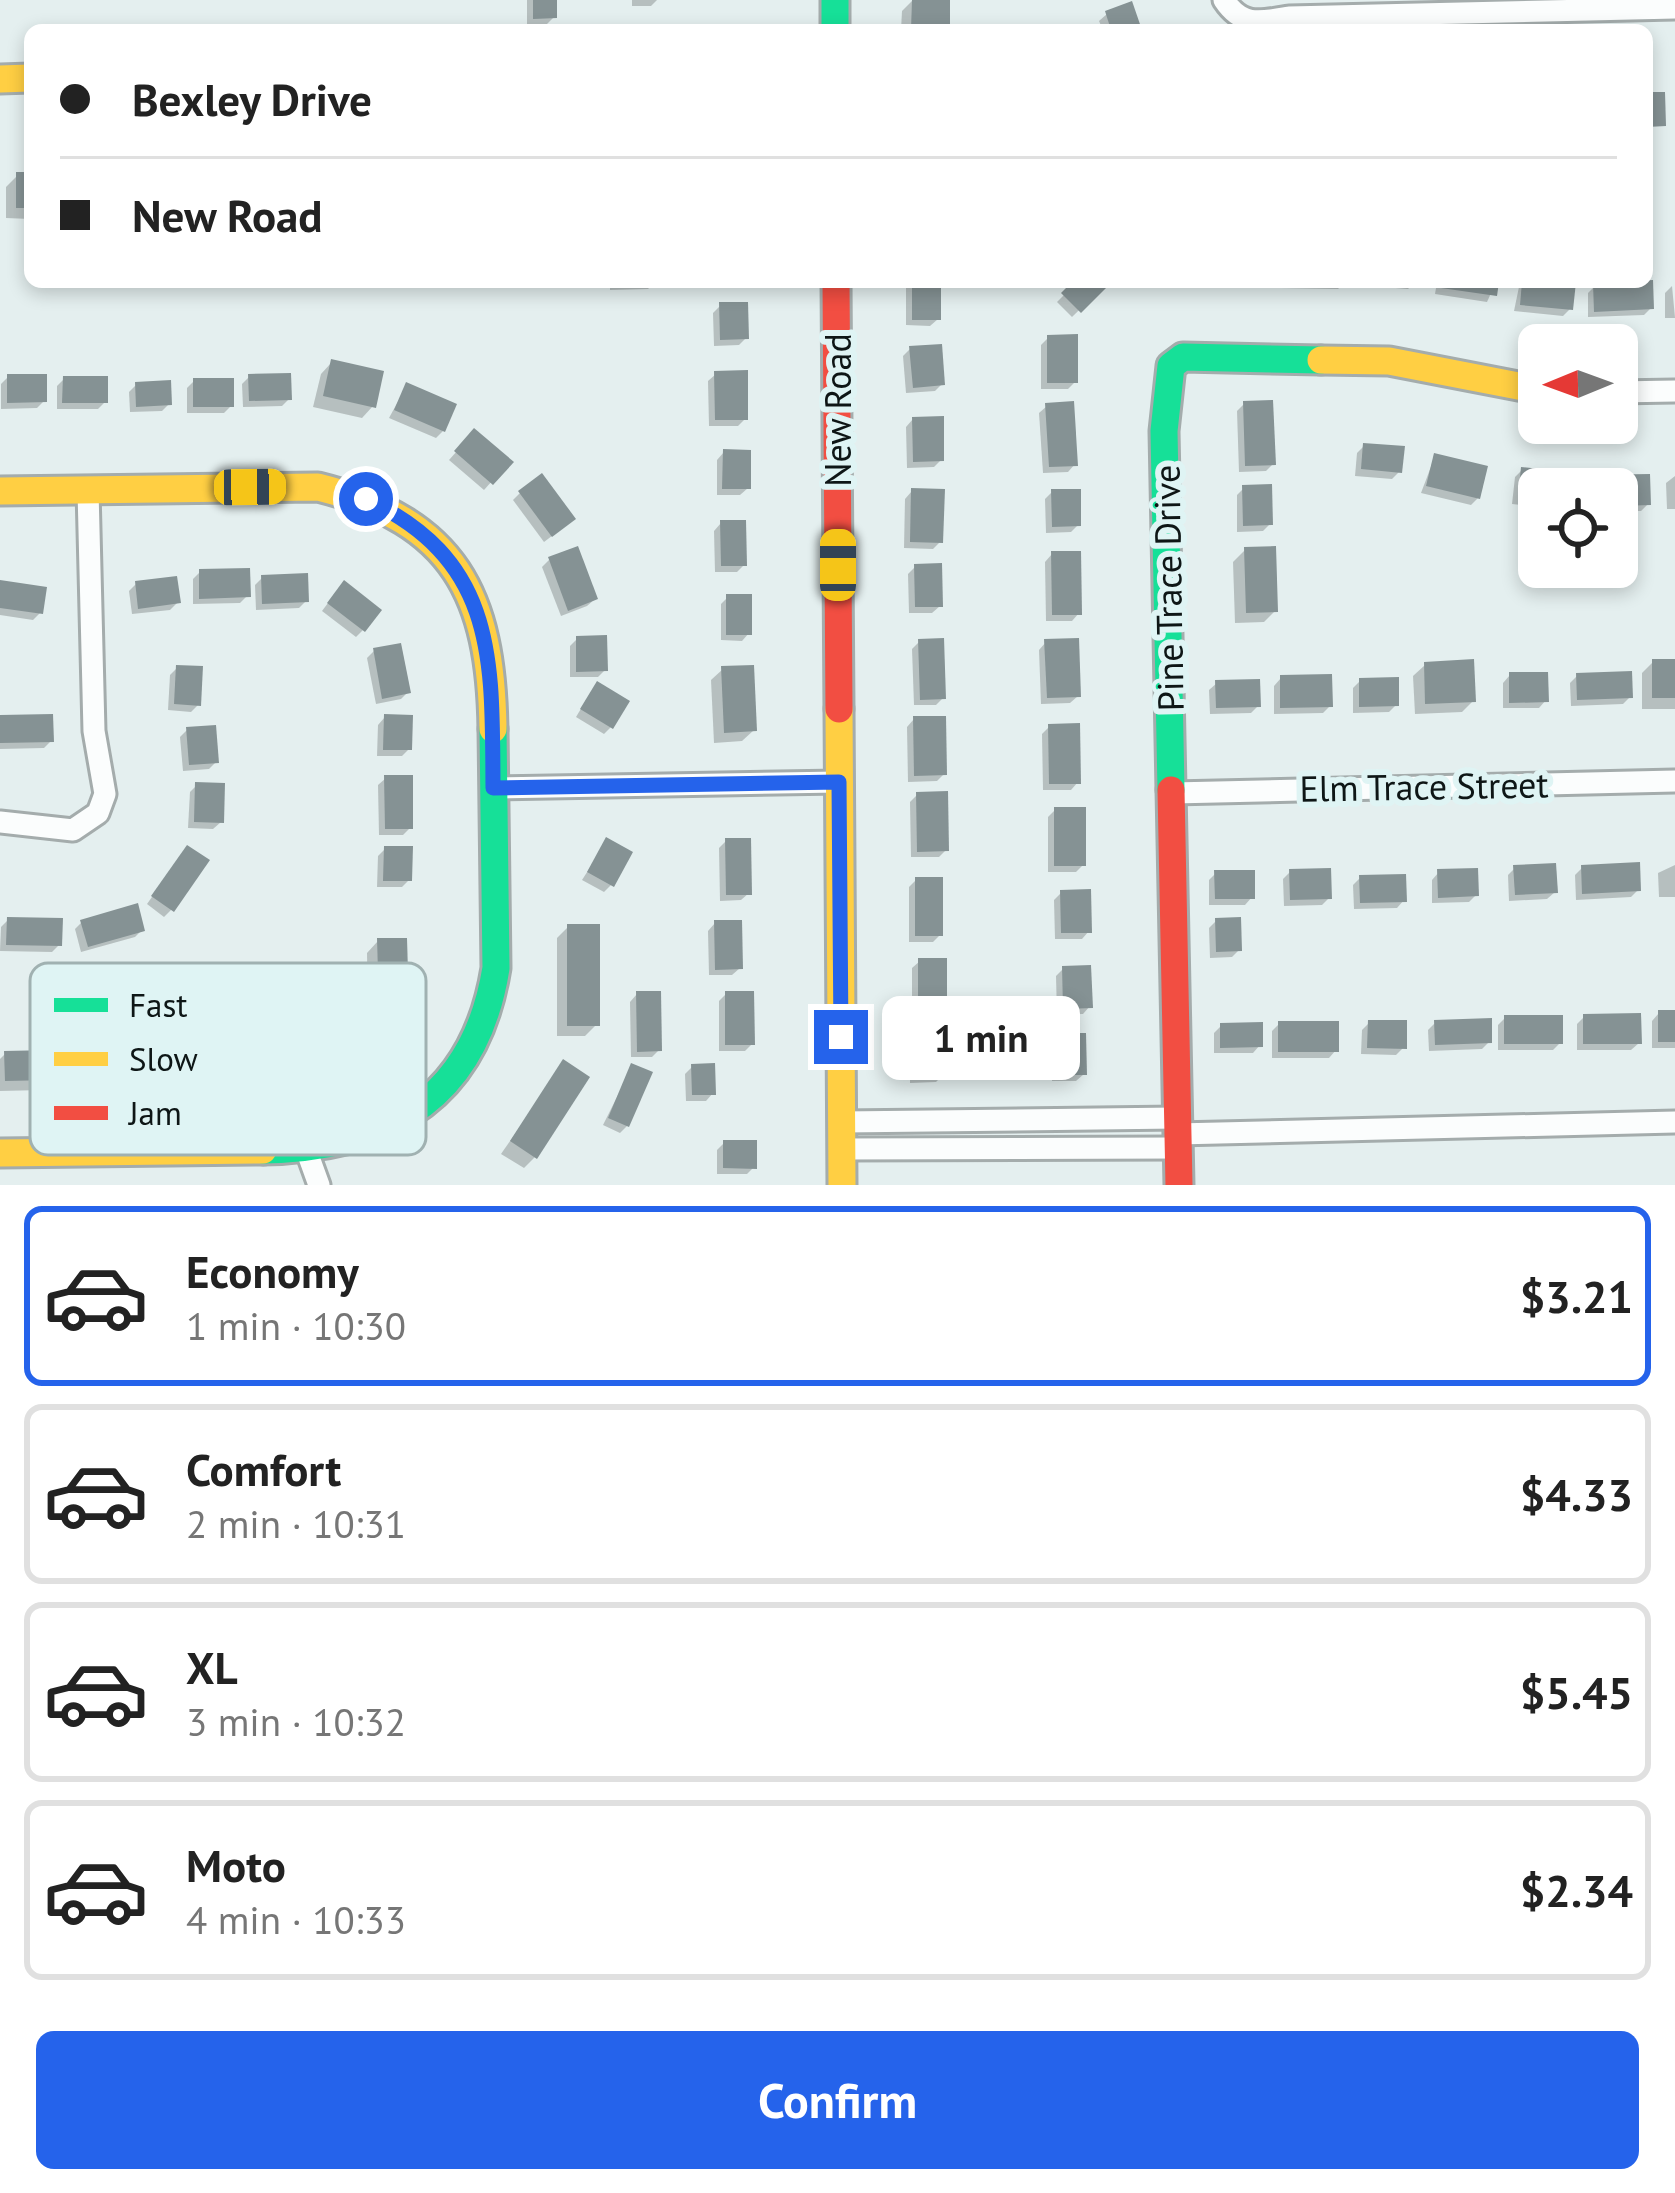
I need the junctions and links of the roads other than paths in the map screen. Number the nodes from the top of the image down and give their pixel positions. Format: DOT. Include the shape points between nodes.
graph roads {
  1 [pos="1225,3"];
  2 [pos="1587,5"];
  3 [pos="1675,8"];
  4 [pos="836,288"];
  5 [pos="1518,386"];
  6 [pos="1675,391"];
  7 [pos="1638,392"];
  8 [pos="88,490"];
  9 [pos="0,491"];
  10 [pos="1675,781"];
  11 [pos="839,782"];
  12 [pos="493,788"];
  13 [pos="1173,793"];
  14 [pos="0,822"];
  15 [pos="426,1102"];
  16 [pos="1675,1122"];
  17 [pos="1178,1134"];
  18 [pos="842,1136"];
  19 [pos="0,1153"];
  20 [pos="30,1153"];
  21 [pos="308,1155"];
  22 [pos="319,1185"];
  23 [pos="842,1185"];
  24 [pos="1179,1185"];
  1 -- 2 [label="street" via="1256,23"];
  2 -- 3 [label="street"];
  4 -- 11 [label="street, New Road"];
  5 -- 13 [label="street, Pine Trace Drive" via="1389,361 1176,360 1164,431"];
  6 -- 7 [label="street"];
  8 -- 9 [label="street"];
  8 -- 12 [label="street" via="317,488 366,499 410,523 454,565 482,621 492,668"];
  8 -- 14 [label="street" via="94,731 105,794 98,813 74,830"];
  10 -- 13 [label="street, Elm Trace Street"];
  11 -- 12 [label="street"];
  11 -- 18 [label="street, New Road"];
  12 -- 15 [label="street" via="490,1005 474,1044"];
  13 -- 17 [label="street, Pine Trace Drive"];
  16 -- 17 [label="street"];
  17 -- 18 [label="street"];
  17 -- 24 [label="street, Pine Trace Drive"];
  18 -- 23 [label="street, New Road"];
  19 -- 20 [label="street"];
  21 -- 22 [label="street"];
}
